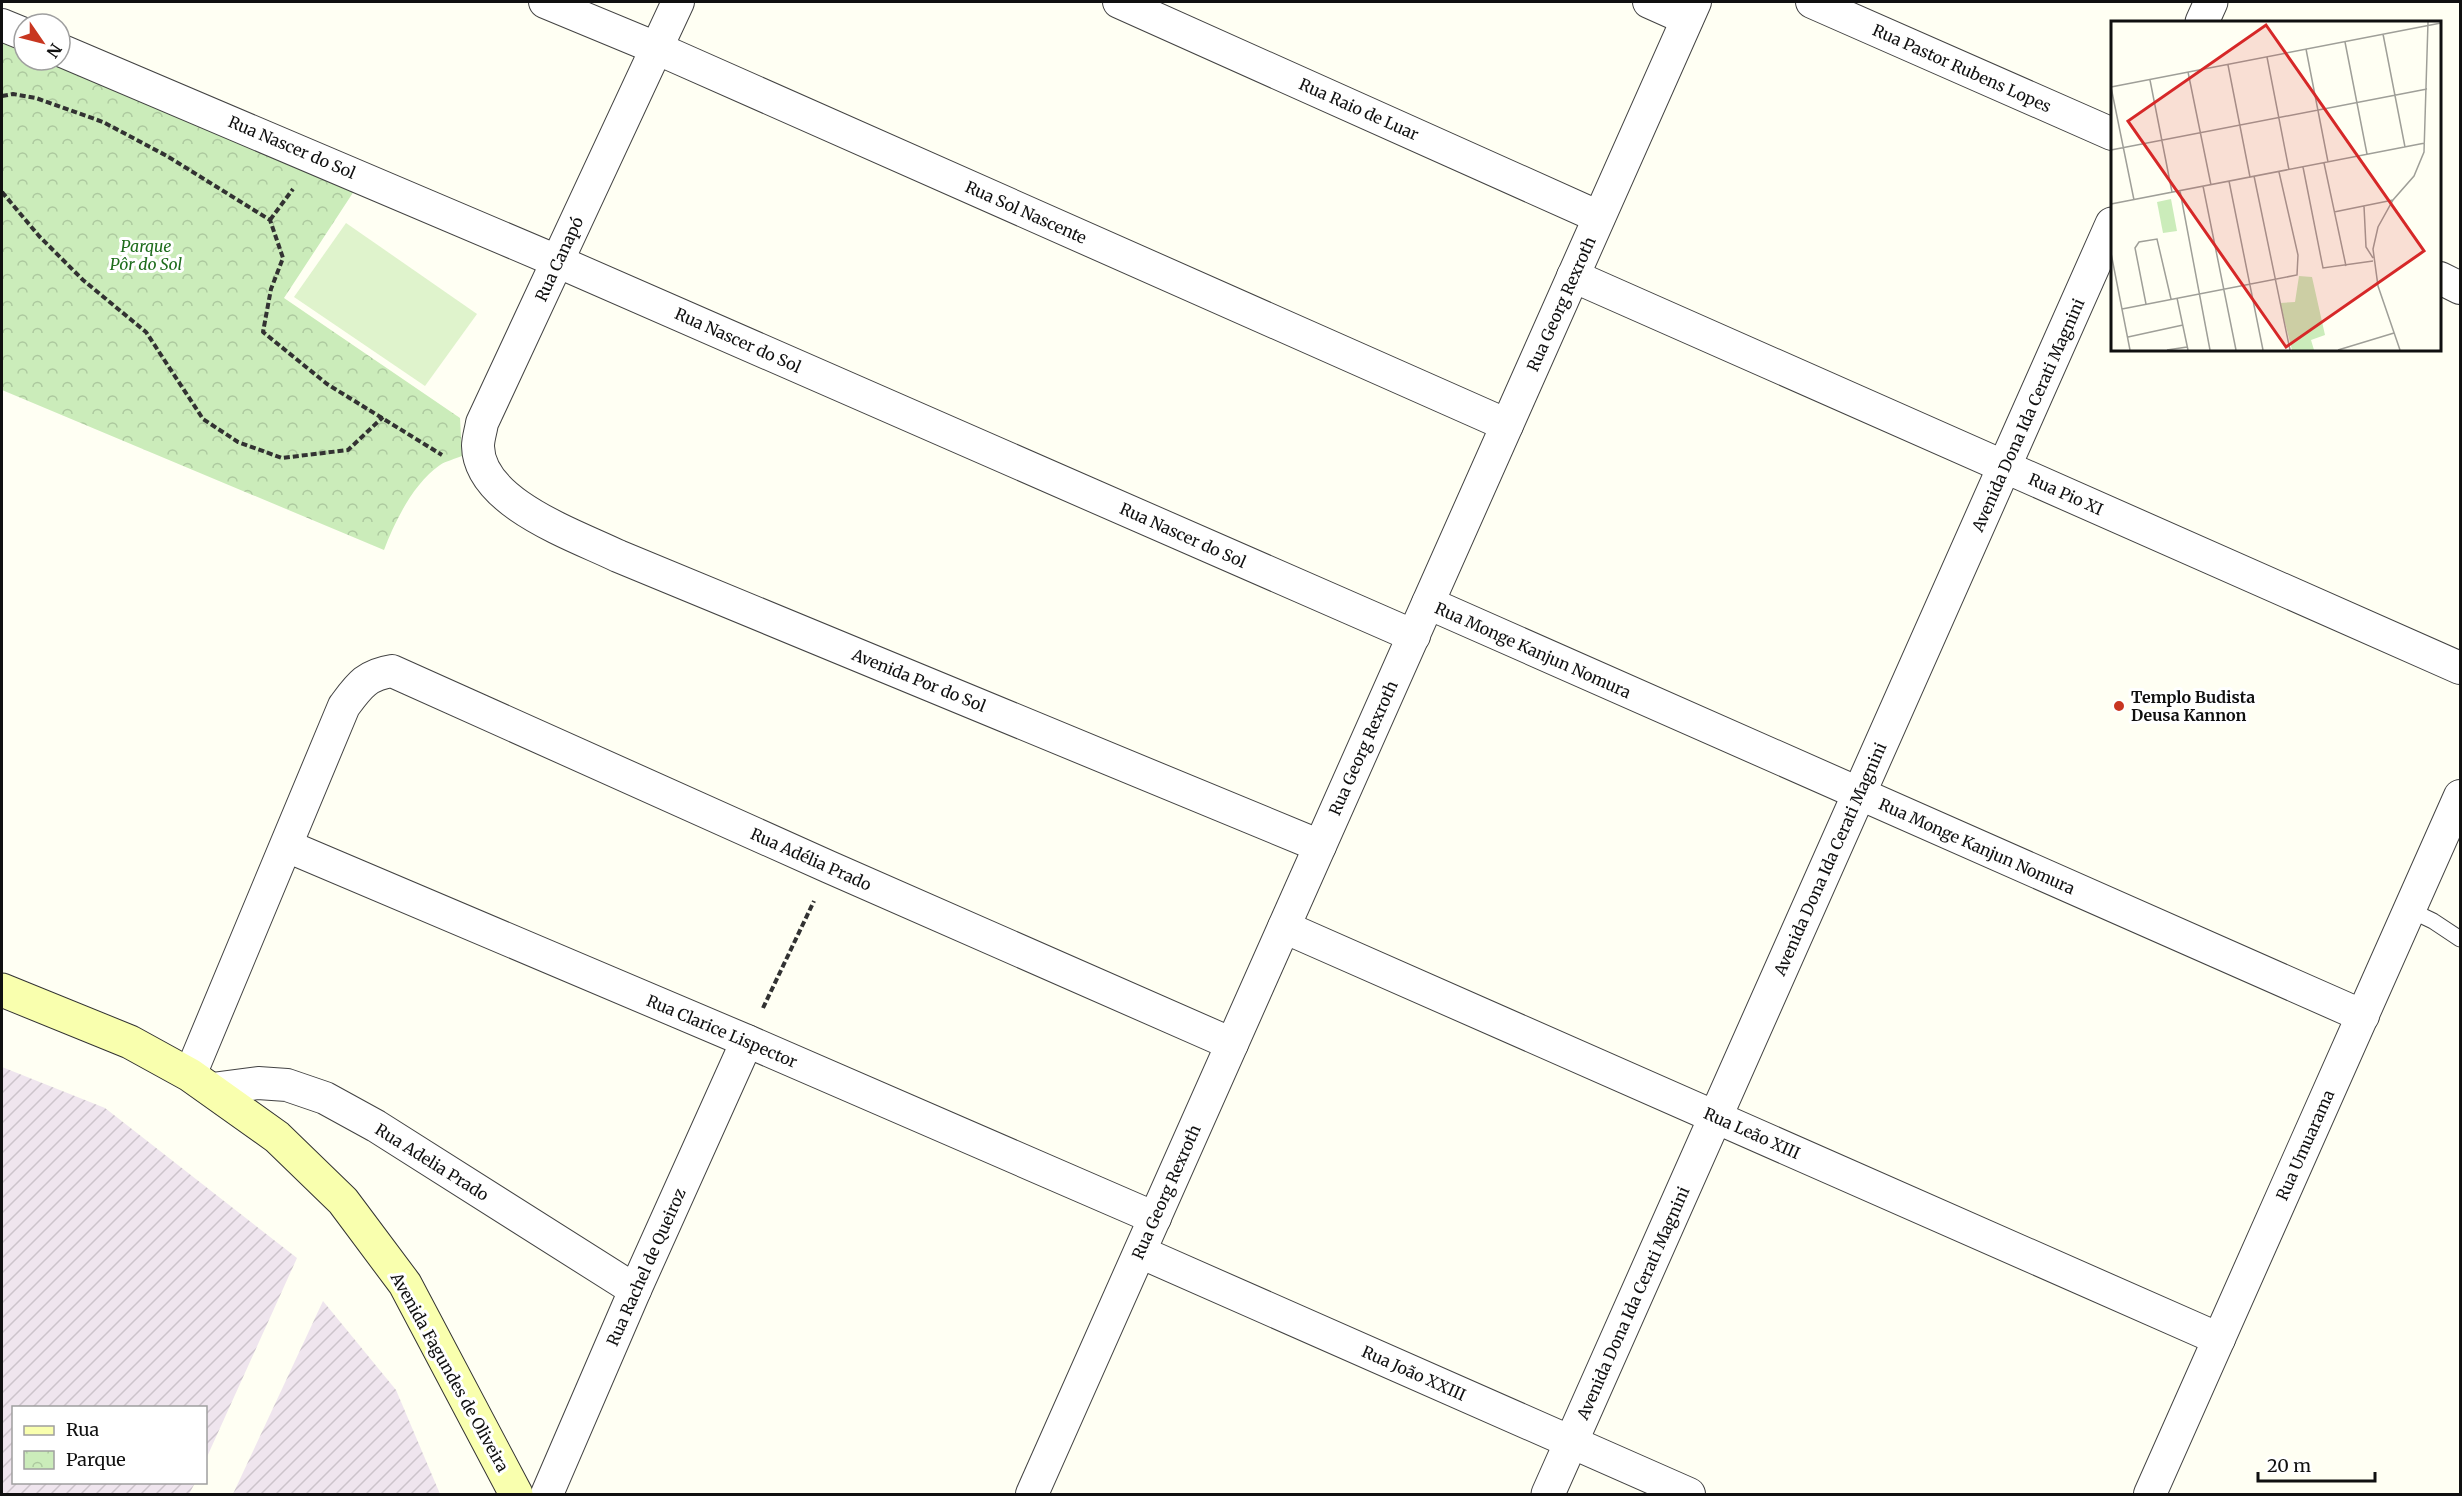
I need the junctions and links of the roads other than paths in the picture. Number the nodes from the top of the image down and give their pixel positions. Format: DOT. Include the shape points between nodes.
graph roads {
  1 [pos="544,2"];
  2 [pos="678,2"];
  3 [pos="1119,2"];
  4 [pos="1649,2"];
  5 [pos="1812,2"];
  6 [pos="2211,2"];
  7 [pos="1691,10"];
  8 [pos="2202,21"];
  9 [pos="656,48"];
  10 [pos="72,55"];
  11 [pos="2111,134"];
  12 [pos="1599,217"];
  13 [pos="2111,226"];
  14 [pos="558,262"];
  15 [pos="1573,276"];
  16 [pos="2441,279"];
  17 [pos="2460,288"];
  18 [pos="1507,425"];
  19 [pos="2005,467"];
  20 [pos="521,509"];
  21 [pos="1428,603"];
  22 [pos="1414,636"];
  23 [pos="2460,668"];
  24 [pos="1859,794"];
  25 [pos="2460,796"];
  26 [pos="287,846"];
  27 [pos="1320,846"];
  28 [pos="2410,910"];
  29 [pos="1284,927"];
  30 [pos="2460,939"];
  31 [pos="2,990"];
  32 [pos="2362,1016"];
  33 [pos="747,1041"];
  34 [pos="1232,1044"];
  35 [pos="201,1082"];
  36 [pos="1716,1117"];
  37 [pos="1155,1218"];
  38 [pos="1140,1252"];
  39 [pos="635,1290"];
  40 [pos="2219,1339"];
  41 [pos="1571,1443"];
  42 [pos="516,1494"];
  43 [pos="547,1494"];
  44 [pos="1032,1494"];
  45 [pos="1548,1494"];
  46 [pos="1689,1494"];
  47 [pos="2150,1494"];
  1 -- 9 [label="street, Rua Sol Nascente"];
  2 -- 9 [label="street, Rua Canapó"];
  3 -- 12 [label="street, Rua Raio de Luar"];
  4 -- 7 [label="street"];
  5 -- 11 [label="street, Rua Pastor Rubens Lopes"];
  6 -- 8 [label="street"];
  7 -- 12 [label="street, Rua Georg Rexroth"];
  9 -- 14 [label="street, Rua Canapó"];
  9 -- 18 [label="street, Rua Sol Nascente"];
  10 -- 14 [label="street, Rua Nascer do Sol"];
  12 -- 15 [label="street, Rua Georg Rexroth"];
  13 -- 19 [label="street, Avenida Dona Ida Cerati Magnini"];
  14 -- 20 [label="street, Rua Canapó" via="482,423 478,446 481,463 496,489"];
  14 -- 22 [label="street, Rua Nascer do Sol"];
  15 -- 18 [label="street, Rua Georg Rexroth"];
  15 -- 19 [label="street, Rua Pio XI"];
  16 -- 17 [label="street"];
  18 -- 21 [label="street, Rua Georg Rexroth"];
  19 -- 23 [label="street, Rua Pio XI"];
  19 -- 24 [label="street, Avenida Dona Ida Cerati Magnini"];
  20 -- 27 [label="street, Avenida Por do Sol" via="618,556"];
  21 -- 22 [label="street, Rua Georg Rexroth"];
  21 -- 24 [label="street, Rua Monge Kanjun Nomura"];
  22 -- 27 [label="street, Rua Georg Rexroth"];
  24 -- 32 [label="street, Rua Monge Kanjun Nomura"];
  24 -- 36 [label="street, Avenida Dona Ida Cerati Magnini"];
  25 -- 28 [label="street, Rua Umuarama"];
  26 -- 33 [label="street, Rua Clarice Lispector"];
  26 -- 34 [label="street, Rua Adélia Prado" via="344,706 360,685 375,674 392,671"];
  26 -- 35 [label="street"];
  27 -- 29 [label="street, Rua Georg Rexroth"];
  28 -- 30 [label="lane"];
  28 -- 32 [label="street, Rua Umuarama"];
  29 -- 34 [label="street, Rua Georg Rexroth"];
  29 -- 36 [label="street, Rua Leão XIII"];
  31 -- 35 [label="main road, Avenida Fagundes de Oliveira" via="130,1042"];
  32 -- 40 [label="street, Rua Umuarama"];
  33 -- 37 [label="street, Rua Clarice Lispector"];
  33 -- 39 [label="street, Rua Rachel de Queiroz"];
  34 -- 37 [label="street, Rua Georg Rexroth"];
  35 -- 39 [label="street, Rua Adelia Prado" via="287,1085 325,1098 376,1126"];
  35 -- 42 [label="main road, Avenida Fagundes de Oliveira" via="276,1137 343,1201 405,1284"];
  36 -- 40 [label="street, Rua Leão XIII"];
  36 -- 41 [label="street, Avenida Dona Ida Cerati Magnini"];
  37 -- 38 [label="street, Rua Georg Rexroth"];
  38 -- 41 [label="street, Rua João XXIII"];
  38 -- 44 [label="street, Rua Georg Rexroth"];
  39 -- 43 [label="street, Rua Rachel de Queiroz"];
  40 -- 47 [label="street, Rua Umuarama"];
  41 -- 45 [label="street, Avenida Dona Ida Cerati Magnini"];
  41 -- 46 [label="street, Rua João XXIII"];
}
